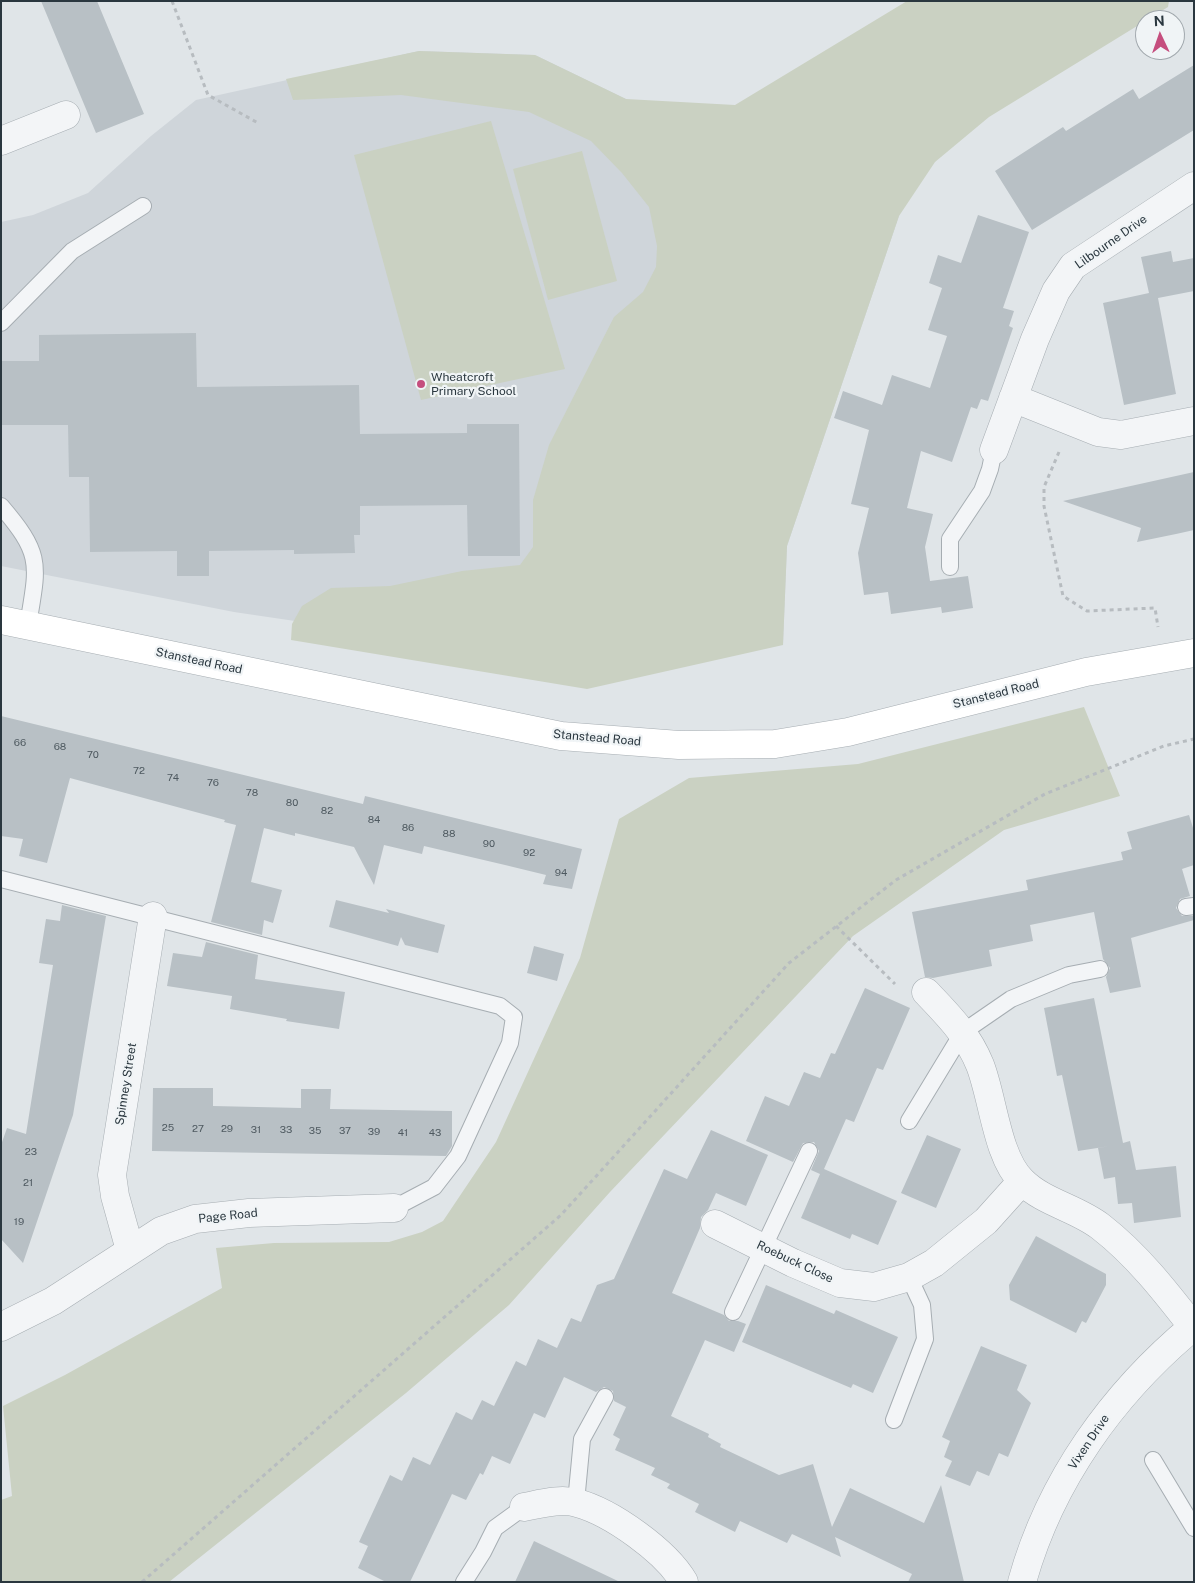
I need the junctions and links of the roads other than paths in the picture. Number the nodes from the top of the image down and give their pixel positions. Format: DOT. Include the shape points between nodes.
graph roads {
  1 [pos="66,115"];
  2 [pos="4,131"];
  3 [pos="1194,186"];
  4 [pos="143,206"];
  5 [pos="1,324"];
  6 [pos="1013,398"];
  7 [pos="1194,421"];
  8 [pos="994,450"];
  9 [pos="1,506"];
  10 [pos="950,566"];
  11 [pos="1,620"];
  12 [pos="28,625"];
  13 [pos="1194,653"];
  14 [pos="1,879"];
  15 [pos="153,916"];
  16 [pos="1100,969"];
  17 [pos="926,992"];
  18 [pos="963,1032"];
  19 [pos="909,1121"];
  20 [pos="809,1151"];
  21 [pos="1022,1181"];
  22 [pos="394,1208"];
  23 [pos="715,1224"];
  24 [pos="764,1248"];
  25 [pos="130,1250"];
  26 [pos="909,1277"];
  27 [pos="733,1312"];
  28 [pos="1,1327"];
  29 [pos="1193,1327"];
  30 [pos="605,1397"];
  31 [pos="894,1420"];
  32 [pos="1153,1460"];
  33 [pos="576,1502"];
  34 [pos="524,1507"];
  35 [pos="1194,1528"];
  36 [pos="464,1582"];
  37 [pos="684,1582"];
  38 [pos="1022,1582"];
  1 -- 2 [label="street"];
  3 -- 6 [label="street, Lilbourne Drive" via="1073,266 1056,291"];
  4 -- 5 [label="lane" via="72,251"];
  6 -- 7 [label="street" via="1098,432 1121,435"];
  6 -- 8 [label="street, Lilbourne Drive"];
  8 -- 10 [label="lane" via="982,491 950,539"];
  9 -- 12 [label="lane" via="33,551 36,572"];
  11 -- 12 [label="main road, Stanstead Road"];
  12 -- 13 [label="main road, Stanstead Road" via="561,736 679,745 775,744 848,732 1086,672"];
  14 -- 15 [label="lane"];
  15 -- 22 [label="lane" via="500,1006 514,1017 510,1043 458,1156 434,1187"];
  15 -- 25 [label="street, Spinney Street" via="112,1175"];
  16 -- 18 [label="lane" via="1069,975 1011,998"];
  17 -- 18 [label="street"];
  18 -- 19 [label="lane"];
  18 -- 21 [label="street" via="980,1065 1006,1158"];
  20 -- 24 [label="lane"];
  21 -- 26 [label="street, Roebuck Close" via="986,1221 934,1263"];
  21 -- 29 [label="street" via="1057,1204 1100,1225 1140,1262"];
  22 -- 25 [label="street, Page Road" via="249,1213 195,1219 161,1231"];
  23 -- 24 [label="street, Roebuck Close"];
  24 -- 26 [label="street, Roebuck Close" via="840,1283 874,1287"];
  24 -- 27 [label="lane"];
  25 -- 28 [label="street, Page Road" via="53,1301"];
  26 -- 31 [label="lane" via="922,1305 925,1339"];
  29 -- 38 [label="street, Vixen Drive" via="1141,1375 1098,1425 1063,1481 1032,1548"];
  30 -- 33 [label="lane" via="582,1439"];
  32 -- 35 [label="lane"];
  33 -- 34 [label="street"];
  33 -- 37 [label="street" via="613,1518 649,1545"];
  34 -- 36 [label="lane" via="494,1528"];
}
